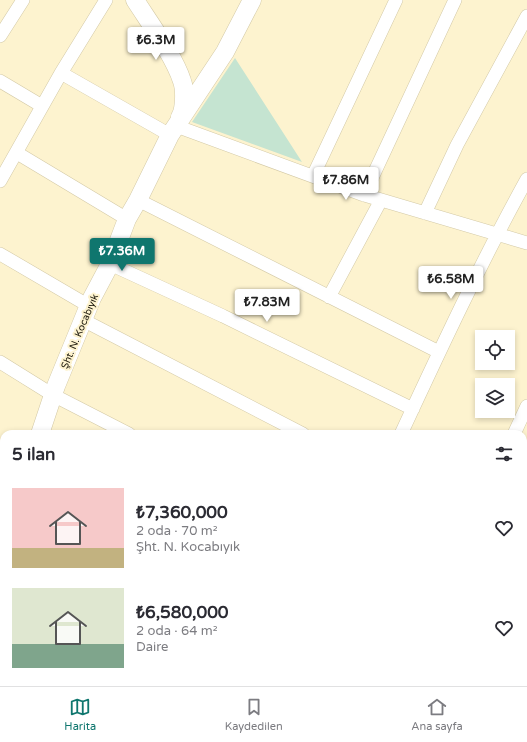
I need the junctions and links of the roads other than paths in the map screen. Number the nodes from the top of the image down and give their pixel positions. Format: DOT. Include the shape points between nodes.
graph roads {
  1 [pos="23,0"];
  2 [pos="106,0"];
  3 [pos="135,0"];
  4 [pos="252,0"];
  5 [pos="396,0"];
  6 [pos="455,0"];
  7 [pos="527,16"];
  8 [pos="0,36"];
  9 [pos="61,73"];
  10 [pos="0,81"];
  11 [pos="42,106"];
  12 [pos="173,130"];
  13 [pos="17,153"];
  14 [pos="313,176"];
  15 [pos="527,179"];
  16 [pos="0,181"];
  17 [pos="364,195"];
  18 [pos="138,200"];
  19 [pos="381,200"];
  20 [pos="424,213"];
  21 [pos="127,219"];
  22 [pos="496,234"];
  23 [pos="527,243"];
  24 [pos="0,254"];
  25 [pos="110,264"];
  26 [pos="329,297"];
  27 [pos="86,313"];
  28 [pos="439,352"];
  29 [pos="0,362"];
  30 [pos="53,395"];
  31 [pos="527,406"];
  32 [pos="413,409"];
  33 [pos="41,430"];
  34 [pos="121,430"];
  35 [pos="296,430"];
  36 [pos="403,430"];
  37 [pos="516,430"];
  1 -- 8 [label="street"];
  2 -- 9 [label="street"];
  3 -- 12 [label="street" via="172,59 183,82 183,113"];
  4 -- 12 [label="street, Şht. N. Kocabıyık" via="225,52"];
  5 -- 14 [label="street"];
  6 -- 17 [label="street"];
  7 -- 20 [label="street"];
  9 -- 11 [label="street"];
  9 -- 12 [label="street"];
  10 -- 11 [label="street"];
  11 -- 13 [label="street"];
  12 -- 14 [label="street"];
  12 -- 18 [label="street, Şht. N. Kocabıyık"];
  13 -- 16 [label="street"];
  13 -- 21 [label="street"];
  14 -- 17 [label="street"];
  15 -- 22 [label="street"];
  17 -- 19 [label="street"];
  18 -- 21 [label="street, Şht. N. Kocabıyık"];
  18 -- 26 [label="street"];
  19 -- 20 [label="street"];
  19 -- 26 [label="street"];
  20 -- 22 [label="street"];
  21 -- 25 [label="street, Şht. N. Kocabıyık"];
  22 -- 23 [label="street"];
  22 -- 28 [label="street"];
  24 -- 27 [label="street"];
  25 -- 27 [label="street, Şht. N. Kocabıyık"];
  25 -- 32 [label="street"];
  26 -- 28 [label="street"];
  27 -- 30 [label="street, Şht. N. Kocabıyık"];
  27 -- 35 [label="street"];
  28 -- 32 [label="street"];
  29 -- 30 [label="street"];
  30 -- 33 [label="street, Şht. N. Kocabıyık"];
  30 -- 34 [label="street"];
  31 -- 37 [label="street"];
  32 -- 36 [label="street"];
}
